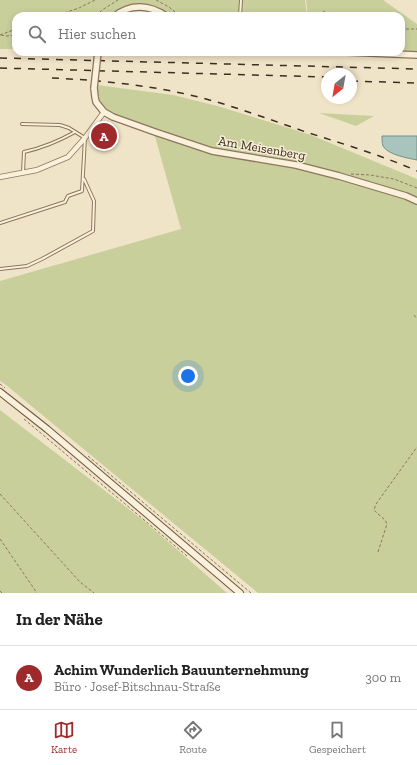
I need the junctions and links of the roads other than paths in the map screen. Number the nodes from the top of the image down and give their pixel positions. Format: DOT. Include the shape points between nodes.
graph roads {
  1 [pos="241,0"];
  2 [pos="122,12"];
  3 [pos="159,12"];
  4 [pos="240,12"];
  5 [pos="405,54"];
  6 [pos="417,55"];
  7 [pos="98,56"];
  8 [pos="104,112"];
  9 [pos="22,124"];
  10 [pos="75,132"];
  11 [pos="85,138"];
  12 [pos="23,172"];
  13 [pos="0,177"];
  14 [pos="84,178"];
  15 [pos="417,201"];
  16 [pos="0,223"];
  17 [pos="0,269"];
  18 [pos="0,392"];
  19 [pos="240,593"];
  1 -- 4 [label="lane"];
  2 -- 3 [label="street" via="139,6"];
  5 -- 6 [label="street"];
  7 -- 8 [label="street, bridge" via="94,97"];
  8 -- 11 [label="street"];
  8 -- 15 [label="street, Am Meisenberg" via="212,151 296,165"];
  9 -- 10 [label="lane" via="60,125"];
  10 -- 11 [label="lane"];
  10 -- 12 [label="lane" via="57,142 24,152"];
  11 -- 12 [label="street" via="68,157 37,170"];
  11 -- 14 [label="lane"];
  12 -- 13 [label="street"];
  14 -- 16 [label="lane" via="82,191 68,196 65,202"];
  14 -- 17 [label="lane" via="94,201 93,231 26,266"];
  18 -- 19 [label="main road"];
}
